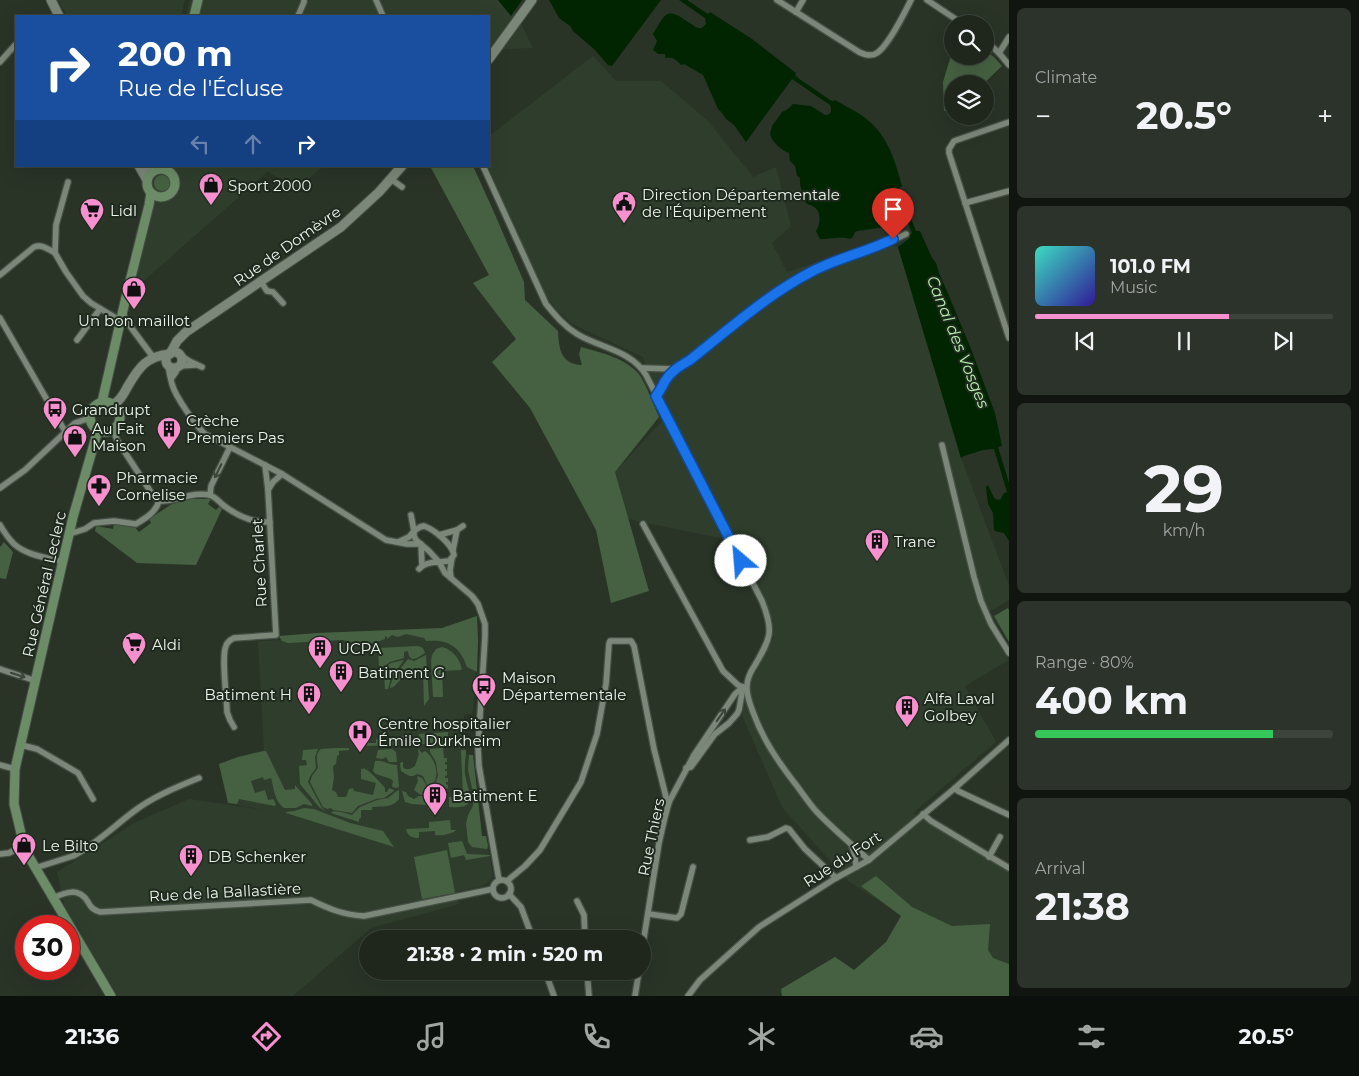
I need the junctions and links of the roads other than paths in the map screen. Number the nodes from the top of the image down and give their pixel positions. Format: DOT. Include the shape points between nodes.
graph roads {
  1 [pos="51,0"];
  2 [pos="194,0"];
  3 [pos="198,0"];
  4 [pos="304,0"];
  5 [pos="376,0"];
  6 [pos="532,0"];
  7 [pos="777,0"];
  8 [pos="803,0"];
  9 [pos="911,0"];
  10 [pos="927,0"];
  11 [pos="796,12"];
  12 [pos="58,15"];
  13 [pos="192,15"];
  14 [pos="192,15"];
  15 [pos="298,15"];
  16 [pos="383,15"];
  17 [pos="950,15"];
  18 [pos="1009,37"];
  19 [pos="15,45"];
  20 [pos="994,48"];
  21 [pos="999,52"];
  22 [pos="490,57"];
  23 [pos="0,62"];
  24 [pos="1009,65"];
  25 [pos="1009,122"];
  26 [pos="140,167"];
  27 [pos="401,167"];
  28 [pos="483,167"];
  29 [pos="155,168"];
  30 [pos="172,170"];
  31 [pos="391,179"];
  32 [pos="147,180"];
  33 [pos="68,182"];
  34 [pos="402,187"];
  35 [pos="1009,191"];
  36 [pos="151,193"];
  37 [pos="164,197"];
  38 [pos="964,203"];
  39 [pos="144,226"];
  40 [pos="906,234"];
  41 [pos="56,253"];
  42 [pos="0,275"];
  43 [pos="261,282"];
  44 [pos="283,303"];
  45 [pos="100,309"];
  46 [pos="0,318"];
  47 [pos="121,318"];
  48 [pos="180,338"];
  49 [pos="1009,338"];
  50 [pos="77,340"];
  51 [pos="170,354"];
  52 [pos="180,355"];
  53 [pos="153,358"];
  54 [pos="174,366"];
  55 [pos="642,368"];
  56 [pos="674,369"];
  57 [pos="656,396"];
  58 [pos="102,402"];
  59 [pos="114,404"];
  60 [pos="90,418"];
  61 [pos="113,429"];
  62 [pos="98,430"];
  63 [pos="66,433"];
  64 [pos="942,445"];
  65 [pos="230,447"];
  66 [pos="265,465"];
  67 [pos="282,474"];
  68 [pos="0,488"];
  69 [pos="268,490"];
  70 [pos="210,495"];
  71 [pos="159,501"];
  72 [pos="270,522"];
  73 [pos="643,524"];
  74 [pos="0,525"];
  75 [pos="424,526"];
  76 [pos="463,526"];
  77 [pos="457,530"];
  78 [pos="414,531"];
  79 [pos="69,534"];
  80 [pos="439,535"];
  81 [pos="398,542"];
  82 [pos="421,544"];
  83 [pos="453,550"];
  84 [pos="453,558"];
  85 [pos="62,562"];
  86 [pos="439,562"];
  87 [pos="451,578"];
  88 [pos="1009,653"];
  89 [pos="0,669"];
  90 [pos="36,681"];
  91 [pos="744,687"];
  92 [pos="234,727"];
  93 [pos="1009,740"];
  94 [pos="20,745"];
  95 [pos="0,765"];
  96 [pos="686,768"];
  97 [pos="15,769"];
  98 [pos="199,778"];
  99 [pos="955,788"];
  100 [pos="93,799"];
  101 [pos="669,802"];
  102 [pos="923,814"];
  103 [pos="1009,815"];
  104 [pos="1000,837"];
  105 [pos="750,840"];
  106 [pos="851,844"];
  107 [pos="24,845"];
  108 [pos="0,854"];
  109 [pos="989,857"];
  110 [pos="869,860"];
  111 [pos="693,867"];
  112 [pos="856,867"];
  113 [pos="35,868"];
  114 [pos="1009,868"];
  115 [pos="836,878"];
  116 [pos="499,880"];
  117 [pos="507,881"];
  118 [pos="493,889"];
  119 [pos="509,894"];
  120 [pos="53,898"];
  121 [pos="577,901"];
  122 [pos="649,914"];
  123 [pos="530,930"];
  124 [pos="585,930"];
  125 [pos="646,930"];
  126 [pos="548,980"];
  127 [pos="588,980"];
  128 [pos="638,980"];
  129 [pos="111,996"];
  130 [pos="554,996"];
  131 [pos="589,996"];
  132 [pos="635,996"];
  133 [pos="688,996"];
  1 -- 12 [label="street"];
  2 -- 13 [label="main road"];
  3 -- 14 [label="main road"];
  4 -- 15 [label="street"];
  5 -- 16 [label="street"];
  6 -- 22 [label="street"];
  7 -- 11 [label="street"];
  8 -- 11 [label="street"];
  9 -- 11 [label="street" via="887,43 876,54 868,56"];
  10 -- 17 [label="street"];
  18 -- 21 [label="street"];
  19 -- 23 [label="street"];
  20 -- 21 [label="street"];
  21 -- 24 [label="street"];
  25 -- 38 [label="street" via="951,144 949,153"];
  26 -- 32 [label="street"];
  27 -- 31 [label="street, Rue de Domèvre"];
  28 -- 55 [label="street" via="546,304 577,334 626,356"];
  29 -- 30 [label="main road"];
  29 -- 32 [label="main road"];
  30 -- 37 [label="main road" via="174,188"];
  31 -- 34 [label="street"];
  31 -- 43 [label="street, Rue de Domèvre" via="341,227"];
  32 -- 36 [label="main road"];
  33 -- 41 [label="street" via="56,225"];
  35 -- 38 [label="street"];
  36 -- 37 [label="main road"];
  36 -- 39 [label="main road"];
  37 -- 39 [label="main road"];
  38 -- 49 [label="street"];
  39 -- 47 [label="main road"];
  40 -- 56 [label="street" via="814,271 782,288"];
  41 -- 42 [label="street" via="34,247"];
  41 -- 45 [label="street" via="83,296"];
  43 -- 44 [label="street"];
  43 -- 48 [label="street, Rue de Domèvre"];
  45 -- 47 [label="street"];
  45 -- 50 [label="street"];
  46 -- 63 [label="street"];
  47 -- 53 [label="street"];
  47 -- 58 [label="main road"];
  48 -- 51 [label="street, Rue de Domèvre"];
  48 -- 52 [label="street"];
  51 -- 52 [label="street"];
  51 -- 53 [label="street"];
  51 -- 54 [label="street" via="166,360"];
  52 -- 54 [label="street" via="182,361"];
  52 -- 54 [label="street" via="200,366"];
  53 -- 54 [label="street"];
  53 -- 59 [label="street" via="138,370"];
  54 -- 65 [label="street" via="169,375 175,391 198,427"];
  55 -- 56 [label="street"];
  55 -- 57 [label="street"];
  56 -- 57 [label="street"];
  57 -- 91 [label="street" via="768,616 768,643"];
  58 -- 59 [label="main road"];
  58 -- 60 [label="main road" via="93,407"];
  59 -- 61 [label="main road" via="120,417"];
  60 -- 62 [label="main road"];
  60 -- 63 [label="street" via="75,423"];
  61 -- 62 [label="main road"];
  61 -- 71 [label="street" via="116,440"];
  62 -- 79 [label="main road, Rue Général Leclerc"];
  63 -- 68 [label="street"];
  64 -- 88 [label="street" via="981,601 990,624"];
  65 -- 66 [label="street"];
  65 -- 70 [label="street, one-way" via="210,486"];
  66 -- 67 [label="street"];
  66 -- 69 [label="street, Rue Charlet"];
  67 -- 69 [label="street"];
  67 -- 81 [label="street" via="386,540"];
  69 -- 72 [label="street, Rue Charlet"];
  70 -- 71 [label="street"];
  70 -- 72 [label="street" via="236,514"];
  71 -- 79 [label="street" via="154,511 136,524 94,523"];
  72 -- 92 [label="street, Rue Charlet" via="276,635 234,638 226,644 227,712"];
  73 -- 91 [label="street" via="724,671 731,680"];
  74 -- 85 [label="street" via="21,549"];
  75 -- 78 [label="street"];
  75 -- 78 [label="street" via="411,513"];
  75 -- 80 [label="street"];
  76 -- 77 [label="street"];
  77 -- 80 [label="street"];
  77 -- 83 [label="street"];
  78 -- 81 [label="street"];
  78 -- 82 [label="street" via="416,540"];
  79 -- 85 [label="main road, Rue Général Leclerc"];
  80 -- 83 [label="street"];
  81 -- 82 [label="street"];
  82 -- 86 [label="street"];
  82 -- 86 [label="street" via="421,567"];
  83 -- 84 [label="street"];
  84 -- 86 [label="street"];
  84 -- 87 [label="street"];
  85 -- 90 [label="main road, Rue Général Leclerc"];
  86 -- 87 [label="street"];
  87 -- 116 [label="street" via="478,604 485,624 478,748"];
  89 -- 90 [label="street, one-way"];
  90 -- 94 [label="main road, Rue Général Leclerc"];
  96 -- 91 [label="street, Rue Thiers, one-way" via="735,694"];
  91 -- 96 [label="street, Rue Thiers" via="737,714 715,734 691,768"];
  91 -- 106 [label="street" via="770,749 815,810"];
  93 -- 99 [label="street, Rue du Fort"];
  94 -- 97 [label="main road, Rue Général Leclerc"];
  94 -- 100 [label="street" via="37,749 78,773"];
  95 -- 97 [label="street"];
  96 -- 101 [label="street, Rue Thiers"];
  97 -- 107 [label="main road, Rue Général Leclerc" via="14,804"];
  98 -- 113 [label="street" via="134,810 73,856"];
  99 -- 102 [label="street, Rue du Fort"];
  99 -- 103 [label="street"];
  101 -- 117 [label="street" via="654,749 634,646 631,641 610,641 597,734 581,782 540,850"];
  101 -- 122 [label="street, Rue Thiers"];
  102 -- 109 [label="street"];
  102 -- 110 [label="street, Rue du Fort"];
  104 -- 109 [label="street"];
  105 -- 115 [label="street" via="789,829"];
  106 -- 110 [label="street"];
  106 -- 112 [label="street"];
  107 -- 108 [label="street"];
  107 -- 113 [label="main road, Rue Général Leclerc"];
  109 -- 114 [label="street"];
  110 -- 112 [label="street, Rue du Fort"];
  111 -- 122 [label="street" via="681,914 677,918"];
  112 -- 115 [label="street, Rue du Fort"];
  113 -- 120 [label="main road, Rue Général Leclerc"];
  115 -- 133 [label="street, Rue du Fort" via="759,927 700,980"];
  116 -- 117 [label="street"];
  116 -- 118 [label="street"];
  117 -- 119 [label="street"];
  118 -- 119 [label="street" via="498,897 504,898"];
  118 -- 120 [label="street, Rue de la Ballastière" via="364,916 349,916 311,900 100,912 74,892"];
  119 -- 123 [label="street" via="521,907"];
  120 -- 129 [label="main road, Rue Général Leclerc"];
  121 -- 124 [label="street" via="584,915"];
  122 -- 125 [label="street, Rue Thiers"];
  126 -- 130 [label="street"];
  127 -- 131 [label="street"];
  128 -- 132 [label="street"];
}
